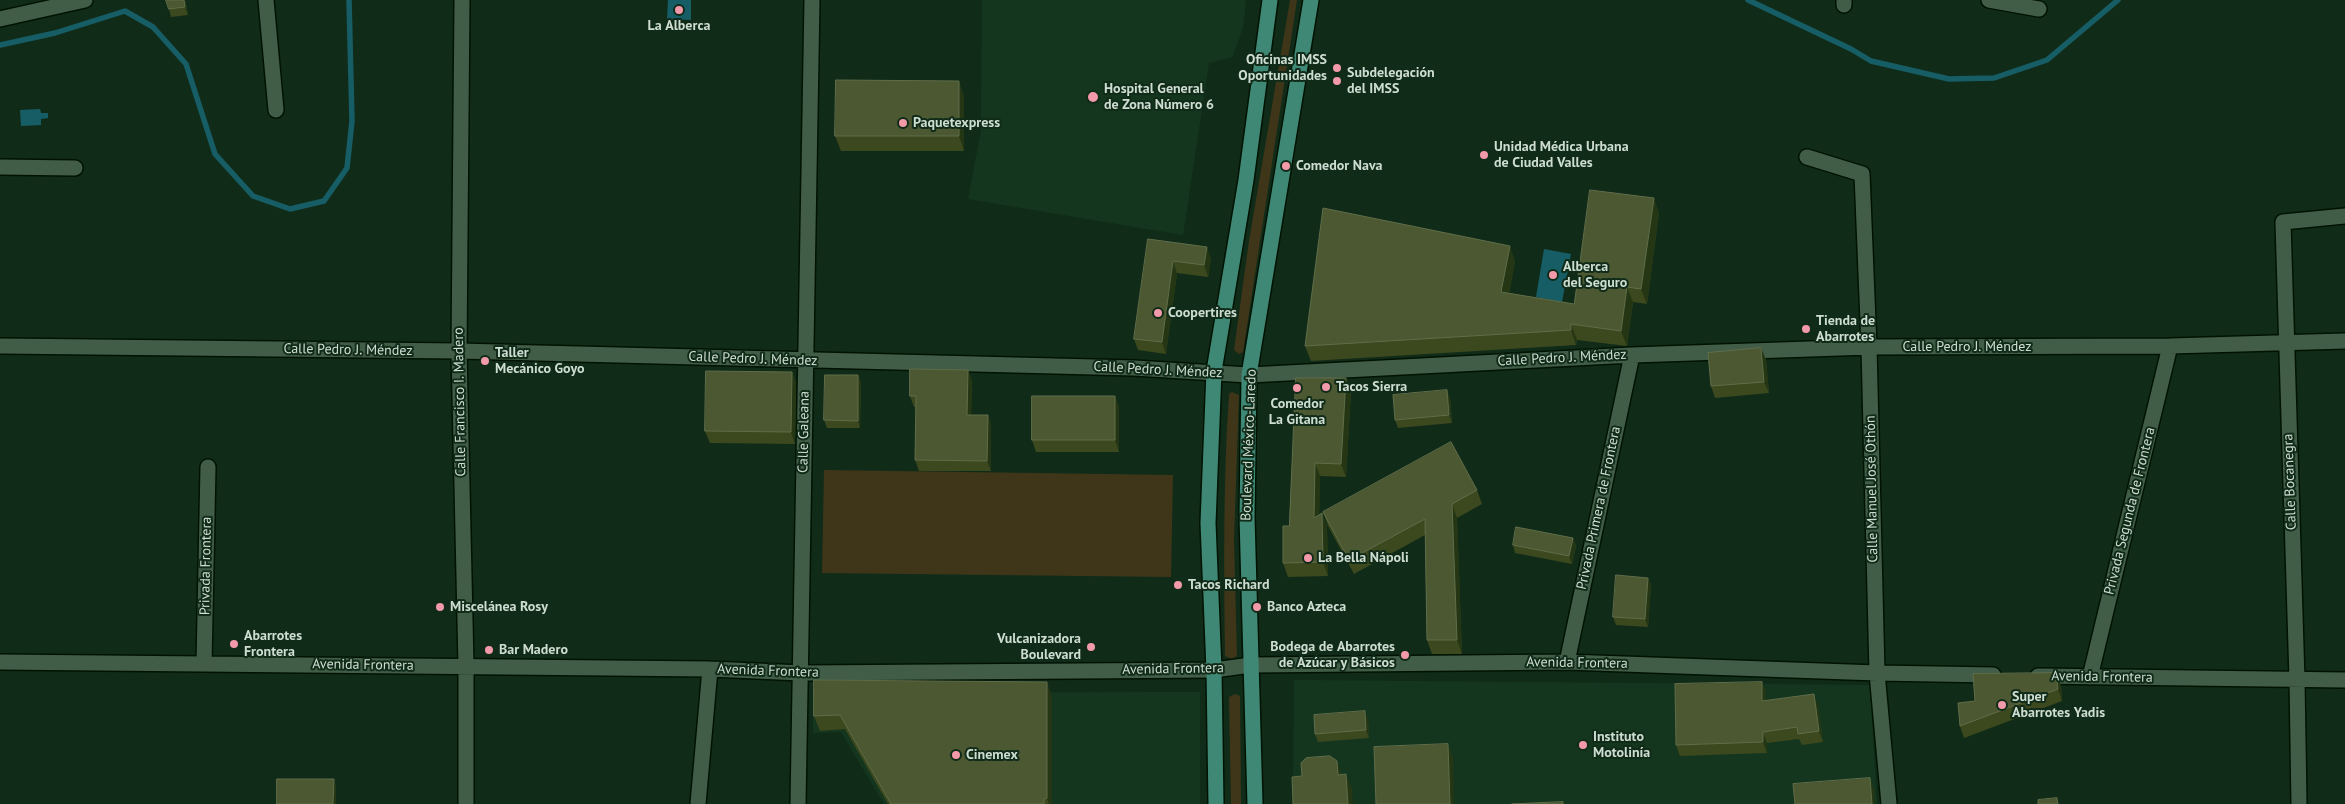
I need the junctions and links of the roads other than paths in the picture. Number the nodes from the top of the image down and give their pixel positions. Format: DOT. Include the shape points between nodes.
graph roads {
  1 [pos="85,0"];
  2 [pos="266,0"];
  3 [pos="462,0"];
  4 [pos="812,0"];
  5 [pos="1270,0"];
  6 [pos="1311,0"];
  7 [pos="1989,0"];
  8 [pos="2039,9"];
  9 [pos="0,20"];
  10 [pos="276,110"];
  11 [pos="1807,157"];
  12 [pos="0,167"];
  13 [pos="75,168"];
  14 [pos="2345,216"];
  15 [pos="2345,341"];
  16 [pos="2286,343"];
  17 [pos="0,346"];
  18 [pos="2170,346"];
  19 [pos="1869,347"];
  20 [pos="459,351"];
  21 [pos="1632,355"];
  22 [pos="805,361"];
  23 [pos="1214,371"];
  24 [pos="1249,375"];
  25 [pos="208,467"];
  26 [pos="0,662"];
  27 [pos="1567,662"];
  28 [pos="204,664"];
  29 [pos="1251,665"];
  30 [pos="466,666"];
  31 [pos="710,669"];
  32 [pos="1214,670"];
  33 [pos="802,673"];
  34 [pos="1877,673"];
  35 [pos="2090,676"];
  36 [pos="2297,680"];
  37 [pos="2345,680"];
  38 [pos="466,804"];
  39 [pos="698,804"];
  40 [pos="798,804"];
  41 [pos="1216,804"];
  42 [pos="1255,804"];
  43 [pos="1889,804"];
  44 [pos="2299,804"];
  1 -- 9 [label="street"];
  2 -- 10 [label="street"];
  3 -- 20 [label="street, Calle Francisco I. Madero"];
  4 -- 22 [label="street, Calle Galeana"];
  5 -- 23 [label="main road" via="1246,180"];
  6 -- 24 [label="main road, Boulevard México-Laredo"];
  7 -- 8 [label="street"];
  11 -- 19 [label="street, Calle Manuel José Othón" via="1862,174"];
  12 -- 13 [label="street"];
  14 -- 16 [label="street, Calle Bocanegra" via="2283,222"];
  15 -- 16 [label="street, Calle Pedro J. Méndez"];
  16 -- 18 [label="street, Calle Pedro J. Méndez"];
  16 -- 36 [label="street, Calle Bocanegra"];
  17 -- 20 [label="street, Calle Pedro J. Méndez"];
  18 -- 19 [label="street, Calle Pedro J. Méndez"];
  18 -- 35 [label="street, Privada Segunda de Frontera"];
  19 -- 21 [label="street, Calle Pedro J. Méndez"];
  19 -- 34 [label="street, Calle Manuel José Othón"];
  20 -- 22 [label="street, Calle Pedro J. Méndez"];
  20 -- 30 [label="street, Calle Francisco I. Madero"];
  21 -- 24 [label="street, Calle Pedro J. Méndez"];
  21 -- 27 [label="street, Privada Primera de Frontera"];
  22 -- 23 [label="street, Calle Pedro J. Méndez"];
  22 -- 33 [label="street, Calle Galeana"];
  23 -- 24 [label="street, Calle Pedro J. Méndez"];
  23 -- 32 [label="main road" via="1208,523"];
  24 -- 29 [label="main road, Boulevard México-Laredo" via="1247,518"];
  25 -- 28 [label="street, Privada Frontera"];
  26 -- 28 [label="street, Avenida Frontera"];
  27 -- 29 [label="street, Avenida Frontera"];
  27 -- 34 [label="street, Avenida Frontera"];
  28 -- 30 [label="street, Avenida Frontera"];
  29 -- 32 [label="street, Avenida Frontera"];
  29 -- 42 [label="main road, Boulevard México-Laredo"];
  30 -- 31 [label="street, Avenida Frontera"];
  30 -- 38 [label="street, Calle Francisco I. Madero"];
  31 -- 33 [label="street, Avenida Frontera"];
  31 -- 39 [label="street"];
  32 -- 33 [label="street, Avenida Frontera"];
  32 -- 41 [label="main road"];
  33 -- 40 [label="street, Calle Galeana"];
  34 -- 35 [label="street, Avenida Frontera"];
  34 -- 43 [label="street, Calle Manuel José Othón"];
  35 -- 36 [label="street, Avenida Frontera"];
  36 -- 37 [label="street, Avenida Frontera"];
  36 -- 44 [label="street, Calle Bocanegra"];
}
